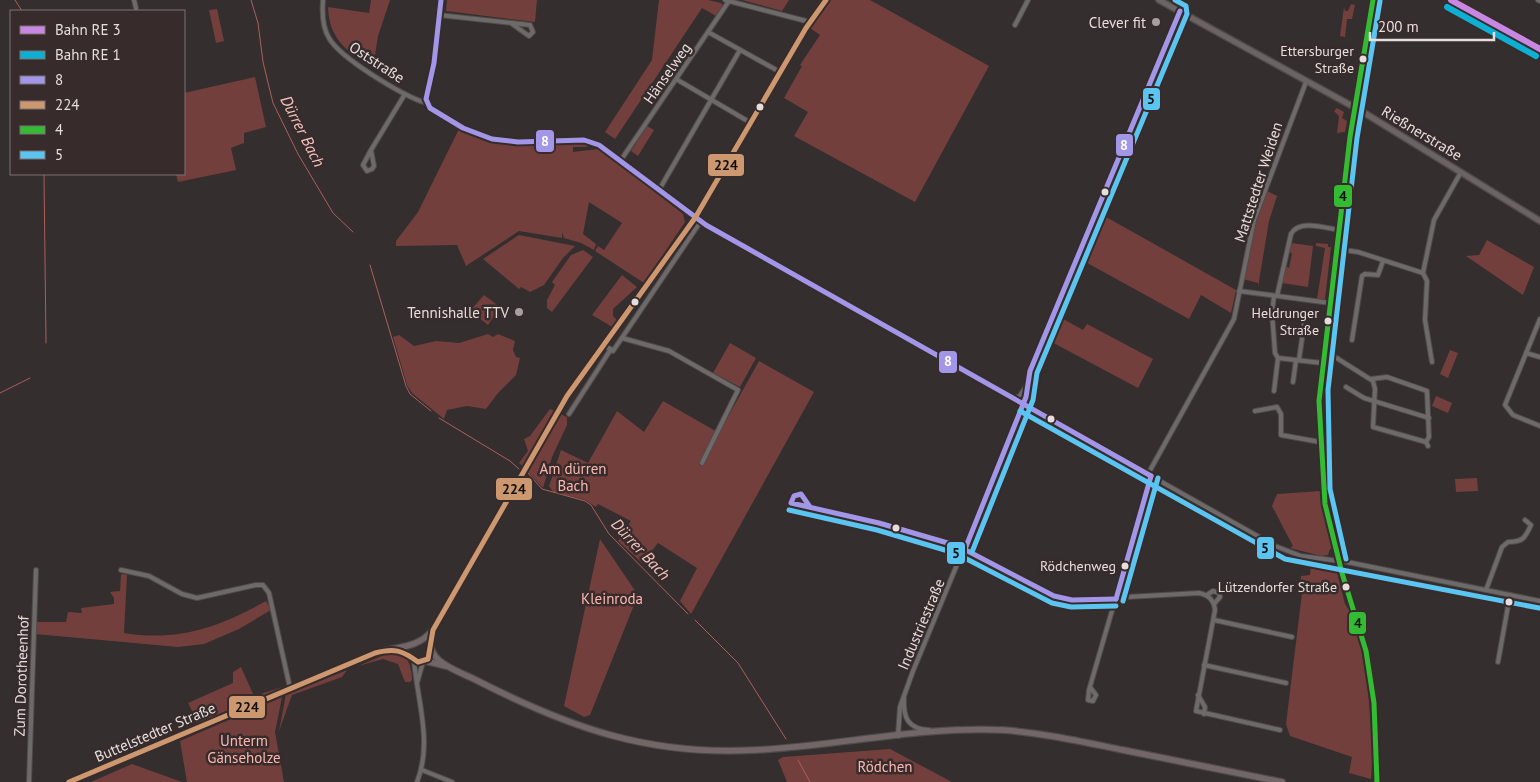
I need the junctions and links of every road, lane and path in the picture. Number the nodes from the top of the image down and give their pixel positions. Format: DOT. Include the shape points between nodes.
graph roads {
  1 [pos="134,0"];
  2 [pos="323,0"];
  3 [pos="441,0"];
  4 [pos="826,0"];
  5 [pos="1028,0"];
  6 [pos="1160,0"];
  7 [pos="1372,0"];
  8 [pos="730,1"];
  9 [pos="136,8"];
  10 [pos="1180,11"];
  11 [pos="439,15"];
  12 [pos="810,22"];
  13 [pos="511,23"];
  14 [pos="1015,25"];
  15 [pos="708,32"];
  16 [pos="740,50"];
  17 [pos="780,72"];
  18 [pos="676,78"];
  19 [pos="1306,82"];
  20 [pos="405,94"];
  21 [pos="712,100"];
  22 [pos="426,103"];
  23 [pos="1354,108"];
  24 [pos="751,123"];
  25 [pos="371,150"];
  26 [pos="623,157"];
  27 [pos="1461,172"];
  28 [pos="659,190"];
  29 [pos="695,218"];
  30 [pos="701,221"];
  31 [pos="1540,221"];
  32 [pos="1339,230"];
  33 [pos="1337,249"];
  34 [pos="1383,261"];
  35 [pos="1423,273"];
  36 [pos="1239,291"];
  37 [pos="1275,296"];
  38 [pos="1330,303"];
  39 [pos="1305,317"];
  40 [pos="1540,320"];
  41 [pos="622,338"];
  42 [pos="1352,340"];
  43 [pos="604,345"];
  44 [pos="611,349"];
  45 [pos="1324,350"];
  46 [pos="1526,352"];
  47 [pos="1540,357"];
  48 [pos="1278,358"];
  49 [pos="1298,360"];
  50 [pos="1432,362"];
  51 [pos="1322,363"];
  52 [pos="1372,379"];
  53 [pos="1293,382"];
  54 [pos="1027,384"];
  55 [pos="1346,387"];
  56 [pos="1274,391"];
  57 [pos="1014,398"];
  58 [pos="1374,401"];
  59 [pos="1024,404"];
  60 [pos="1255,411"];
  61 [pos="569,414"];
  62 [pos="1428,418"];
  63 [pos="1540,426"];
  64 [pos="1320,442"];
  65 [pos="702,463"];
  66 [pos="1149,475"];
  67 [pos="810,507"];
  68 [pos="1525,520"];
  69 [pos="965,549"];
  70 [pos="1339,561"];
  71 [pos="36,570"];
  72 [pos="121,570"];
  73 [pos="1486,590"];
  74 [pos="1207,595"];
  75 [pos="1510,595"];
  76 [pos="1116,599"];
  77 [pos="1540,601"];
  78 [pos="1214,604"];
  79 [pos="1214,620"];
  80 [pos="433,630"];
  81 [pos="1292,636"];
  82 [pos="422,642"];
  83 [pos="414,645"];
  84 [pos="390,649"];
  85 [pos="430,650"];
  86 [pos="412,657"];
  87 [pos="425,661"];
  88 [pos="1498,662"];
  89 [pos="1204,665"];
  90 [pos="451,668"];
  91 [pos="1286,683"];
  92 [pos="416,685"];
  93 [pos="1090,687"];
  94 [pos="290,688"];
  95 [pos="904,694"];
  96 [pos="1198,695"];
  97 [pos="1204,714"];
  98 [pos="1280,730"];
  99 [pos="949,731"];
  100 [pos="898,736"];
  101 [pos="422,770"];
  102 [pos="29,782"];
  103 [pos="69,782"];
  104 [pos="417,782"];
  105 [pos="452,782"];
  106 [pos="1282,782"];
  107 [pos="1377,782"];
  1 -- 9 [label="street"];
  2 -- 20 [label="street, Oststraße" via="324,26 334,46"];
  3 -- 11 [label="street"];
  4 -- 12 [label="main road"];
  5 -- 14 [label="street"];
  6 -- 10 [label="street, Rießnerstraße"];
  7 -- 23 [label="street"];
  8 -- 12 [label="street"];
  8 -- 15 [label="street, Hänselweg"];
  10 -- 19 [label="street, Rießnerstraße"];
  10 -- 54 [label="street, Industriestraße"];
  11 -- 13 [label="street"];
  11 -- 22 [label="street"];
  12 -- 17 [label="main road"];
  13 -- 13 [label="street" via="525,35 532,32 530,25"];
  15 -- 16 [label="street"];
  15 -- 18 [label="street, Hänselweg"];
  16 -- 17 [label="street"];
  16 -- 21 [label="street"];
  17 -- 24 [label="main road"];
  18 -- 21 [label="street"];
  18 -- 26 [label="street, Hänselweg"];
  19 -- 23 [label="street, Rießnerstraße"];
  19 -- 36 [label="street, Mattstedter Weiden" via="1254,220"];
  20 -- 22 [label="street, Oststraße"];
  20 -- 25 [label="street"];
  21 -- 24 [label="street"];
  21 -- 28 [label="street"];
  22 -- 28 [label="street, Oststraße" via="463,128 484,137 518,142 584,140 599,145"];
  23 -- 27 [label="street, Rießnerstraße"];
  23 -- 32 [label="street"];
  24 -- 29 [label="main road"];
  25 -- 25 [label="street" via="374,166 367,171 363,165"];
  27 -- 31 [label="street, Rießnerstraße"];
  27 -- 35 [label="street" via="1434,220"];
  28 -- 29 [label="street, Oststraße"];
  29 -- 30 [label="street, Oststraße"];
  29 -- 43 [label="main road"];
  30 -- 41 [label="street"];
  30 -- 57 [label="street, Oststraße"];
  32 -- 33 [label="street"];
  32 -- 37 [label="street" via="1302,226 1295,229"];
  33 -- 34 [label="street"];
  33 -- 38 [label="street"];
  34 -- 35 [label="street"];
  34 -- 42 [label="street" via="1378,275 1362,276"];
  35 -- 50 [label="street" via="1427,279 1425,320"];
  36 -- 37 [label="street"];
  36 -- 66 [label="street" via="1234,318"];
  37 -- 38 [label="street"];
  37 -- 48 [label="street" via="1272,313"];
  38 -- 45 [label="street"];
  39 -- 49 [label="street"];
  40 -- 46 [label="street"];
  41 -- 44 [label="street" via="613,351"];
  41 -- 65 [label="street" via="669,351 738,390"];
  43 -- 44 [label="street"];
  43 -- 80 [label="main road" via="556,414"];
  44 -- 61 [label="street"];
  45 -- 51 [label="street"];
  45 -- 52 [label="street"];
  46 -- 47 [label="street"];
  46 -- 63 [label="street" via="1506,399 1506,407 1513,415"];
  48 -- 49 [label="street"];
  48 -- 56 [label="street"];
  49 -- 51 [label="street"];
  49 -- 53 [label="street"];
  51 -- 64 [label="street"];
  52 -- 58 [label="street"];
  52 -- 62 [label="street" via="1387,377 1425,389"];
  54 -- 57 [label="street, Industriestraße" via="1024,392"];
  54 -- 59 [label="street, Industriestraße"];
  55 -- 58 [label="street"];
  57 -- 59 [label="street, Oststraße"];
  58 -- 62 [label="street"];
  58 -- 62 [label="street" via="1373,427 1427,444"];
  59 -- 66 [label="street, Oststraße"];
  59 -- 69 [label="street, Industriestraße"];
  60 -- 64 [label="street" via="1279,408 1281,436"];
  64 -- 70 [label="street" via="1325,504"];
  66 -- 70 [label="street, Oststraße" via="1288,552"];
  66 -- 76 [label="street"];
  67 -- 67 [label="street" via="798,493 794,496 791,503"];
  67 -- 69 [label="street" via="920,534"];
  68 -- 73 [label="street" via="1531,525 1525,538 1502,547"];
  69 -- 76 [label="street" via="1054,596 1072,600"];
  69 -- 95 [label="street, Industriestraße"];
  70 -- 73 [label="street"];
  70 -- 107 [label="street" via="1368,660 1376,727"];
  71 -- 102 [label="street, Zum Dorotheenhof"];
  72 -- 94 [label="street" via="149,576 182,594 197,598 263,585 269,593"];
  73 -- 75 [label="street"];
  74 -- 76 [label="street"];
  74 -- 78 [label="street"];
  74 -- 78 [label="street" via="1214,591 1219,593 1220,597"];
  75 -- 77 [label="street"];
  75 -- 88 [label="street"];
  76 -- 93 [label="street"];
  78 -- 79 [label="street"];
  79 -- 81 [label="street"];
  79 -- 89 [label="street"];
  80 -- 82 [label="main road"];
  80 -- 85 [label="main road"];
  82 -- 83 [label="main road, Buttelstedter Straße"];
  82 -- 85 [label="main road"];
  83 -- 84 [label="main road, Buttelstedter Straße"];
  83 -- 86 [label="main road"];
  84 -- 86 [label="main road"];
  84 -- 94 [label="main road, Buttelstedter Straße"];
  85 -- 87 [label="main road"];
  85 -- 90 [label="main road"];
  86 -- 87 [label="main road"];
  86 -- 92 [label="street"];
  87 -- 90 [label="main road"];
  87 -- 92 [label="street"];
  89 -- 91 [label="street"];
  89 -- 96 [label="street"];
  90 -- 100 [label="main road" via="562,721 653,746 742,751"];
  92 -- 101 [label="street" via="425,740"];
  94 -- 103 [label="main road, Buttelstedter Straße"];
  95 -- 99 [label="street" via="905,718 910,724 918,728"];
  95 -- 100 [label="street, Industriestraße" via="898,714"];
  96 -- 97 [label="street" via="1205,707"];
  96 -- 97 [label="street" via="1196,711"];
  97 -- 98 [label="street"];
  99 -- 100 [label="main road"];
  99 -- 106 [label="main road" via="1003,730 1046,735"];
  101 -- 104 [label="street"];
  101 -- 105 [label="street"];
}
